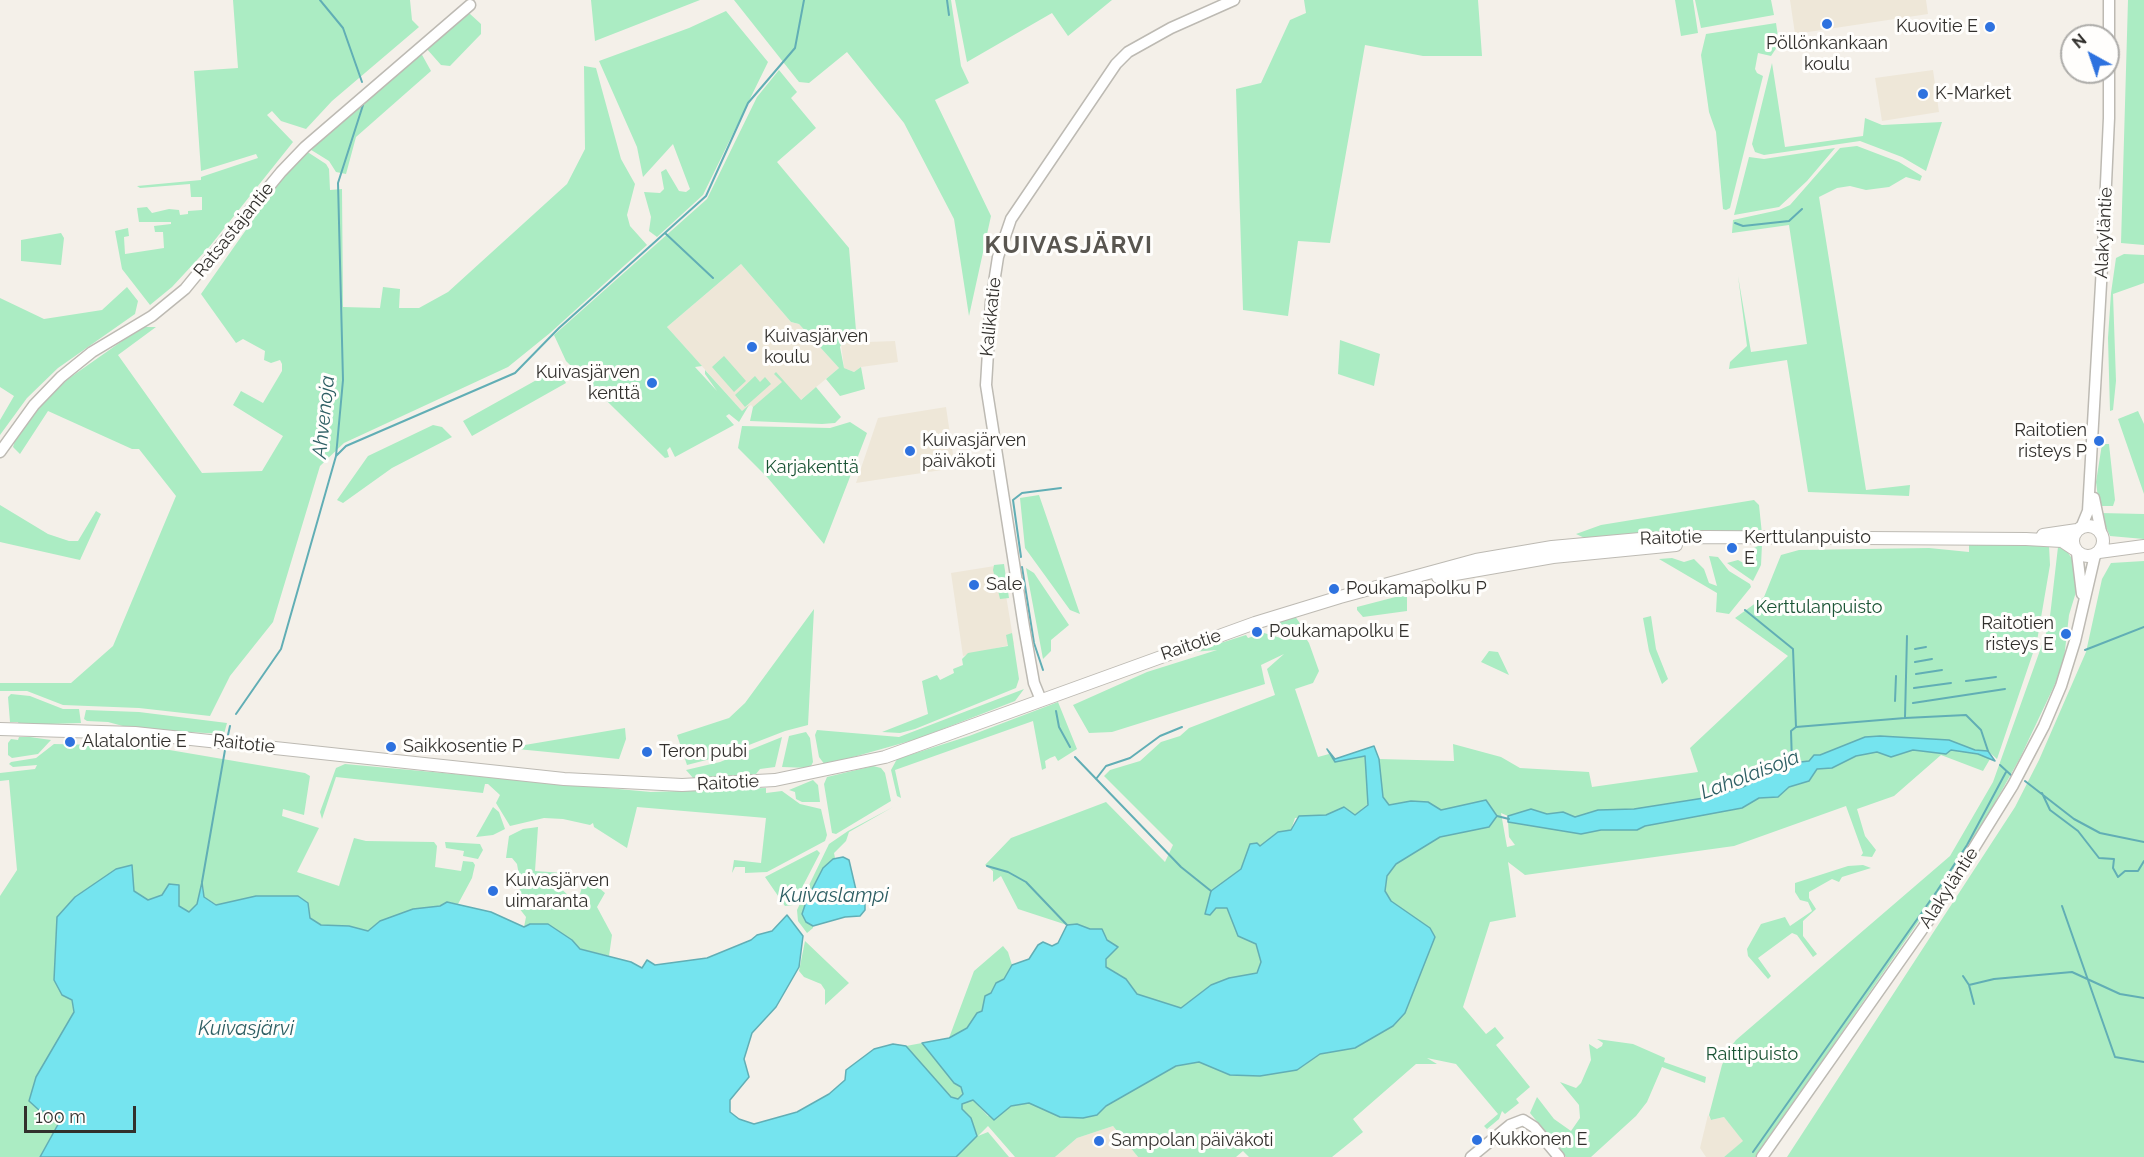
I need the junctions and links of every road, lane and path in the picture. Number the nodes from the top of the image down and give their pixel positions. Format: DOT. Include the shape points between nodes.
graph roads {
  1 [pos="1234,0"];
  2 [pos="2109,0"];
  3 [pos="470,5"];
  4 [pos="0,452"];
  5 [pos="2090,465"];
  6 [pos="2079,529"];
  7 [pos="2102,535"];
  8 [pos="2026,538"];
  9 [pos="2144,544"];
  10 [pos="2076,551"];
  11 [pos="2097,554"];
  12 [pos="2082,611"];
  13 [pos="1041,700"];
  14 [pos="0,731"];
  15 [pos="1471,1157"];
  16 [pos="1559,1157"];
  17 [pos="1763,1157"];
  1 -- 13 [label="street, Kalikkatie" via="1171,28 1128,52 1116,64 1011,219 998,257 991,303 987,384 1024,627"];
  2 -- 5 [label="street, Alakyläntie" via="2107,165"];
  3 -- 4 [label="street, Ratsastajantie" via="305,147 185,289 62,377 34,405"];
  5 -- 6 [label="street, Alakyläntie" via="2088,512"];
  5 -- 7 [label="street, Alakyläntie"];
  6 -- 7 [label="main road" via="2091,526"];
  6 -- 8 [label="main road, Raitotie"];
  6 -- 10 [label="main road" via="2073,539"];
  7 -- 9 [label="main road" via="2118,542"];
  7 -- 11 [label="main road"];
  8 -- 10 [label="main road, Raitotie" via="2062,541"];
  8 -- 13 [label="main road, Raitotie" via="1724,539 1553,557 1407,580 1255,623"];
  9 -- 11 [label="main road"];
  10 -- 11 [label="main road" via="2086,557"];
  10 -- 12 [label="street, Alakyläntie"];
  11 -- 12 [label="street, Alakyläntie"];
  12 -- 17 [label="street, Alakyläntie" via="2054,704 2007,795 1933,914"];
  13 -- 14 [label="main road, Raitotie" via="885,757 775,780 706,784 564,779 135,733"];
  15 -- 16 [label="street" via="1510,1125 1523,1120 1534,1127"];
}
